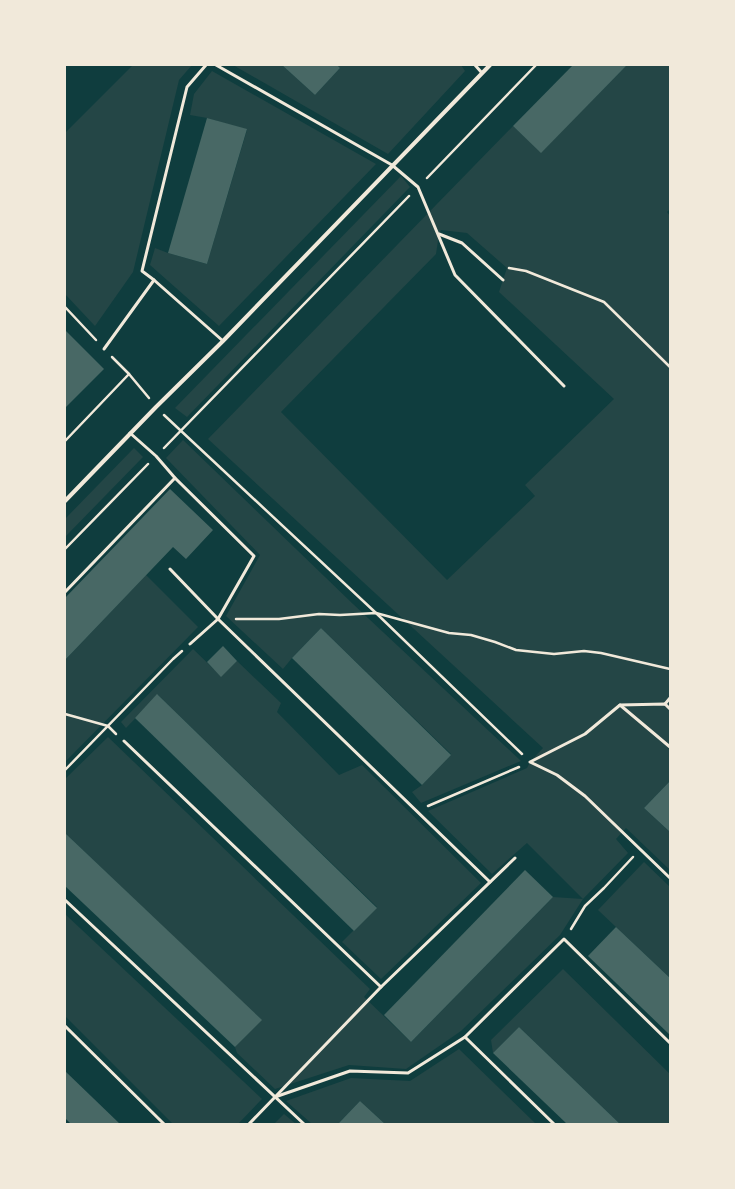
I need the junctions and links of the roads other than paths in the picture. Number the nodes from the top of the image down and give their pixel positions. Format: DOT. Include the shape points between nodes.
graph roads {
  1 [pos="206,65"];
  2 [pos="216,65"];
  3 [pos="475,65"];
  4 [pos="490,65"];
  5 [pos="482,73"];
  6 [pos="392,165"];
  7 [pos="439,234"];
  8 [pos="154,280"];
  9 [pos="503,280"];
  10 [pos="222,341"];
  11 [pos="104,349"];
  12 [pos="564,386"];
  13 [pos="130,433"];
  14 [pos="175,478"];
  15 [pos="66,499"];
  16 [pos="170,569"];
  17 [pos="65,592"];
  18 [pos="218,618"];
  19 [pos="190,644"];
  20 [pos="670,698"];
  21 [pos="665,704"];
  22 [pos="620,706"];
  23 [pos="670,708"];
  24 [pos="124,741"];
  25 [pos="670,747"];
  26 [pos="515,858"];
  27 [pos="670,878"];
  28 [pos="490,882"];
  29 [pos="65,900"];
  30 [pos="382,987"];
  31 [pos="65,1026"];
  32 [pos="465,1037"];
  33 [pos="670,1043"];
  34 [pos="275,1097"];
  35 [pos="164,1124"];
  36 [pos="249,1124"];
  37 [pos="304,1124"];
  38 [pos="554,1124"];
  1 -- 8 [label="lane" via="187,87 142,270"];
  2 -- 6 [label="lane"];
  3 -- 5 [label="lane"];
  4 -- 5 [label="street"];
  5 -- 6 [label="street"];
  6 -- 7 [label="lane" via="418,187"];
  6 -- 10 [label="street"];
  7 -- 9 [label="lane" via="462,243"];
  7 -- 12 [label="lane" via="455,275"];
  8 -- 10 [label="lane"];
  8 -- 11 [label="lane"];
  10 -- 13 [label="street"];
  13 -- 14 [label="lane" via="156,456"];
  13 -- 15 [label="street"];
  14 -- 17 [label="lane"];
  14 -- 18 [label="lane" via="254,556"];
  16 -- 18 [label="lane"];
  18 -- 19 [label="lane"];
  18 -- 28 [label="lane"];
  20 -- 21 [label="lane"];
  21 -- 22 [label="lane"];
  21 -- 23 [label="lane"];
  22 -- 25 [label="lane"];
  22 -- 27 [label="lane" via="585,734 530,762 557,775 585,796"];
  24 -- 30 [label="lane"];
  26 -- 28 [label="lane"];
  28 -- 30 [label="lane"];
  29 -- 34 [label="lane"];
  30 -- 34 [label="lane"];
  31 -- 35 [label="lane"];
  32 -- 33 [label="lane" via="564,939"];
  32 -- 34 [label="lane" via="408,1074 350,1071"];
  32 -- 38 [label="lane"];
  34 -- 36 [label="lane"];
  34 -- 37 [label="lane"];
}
